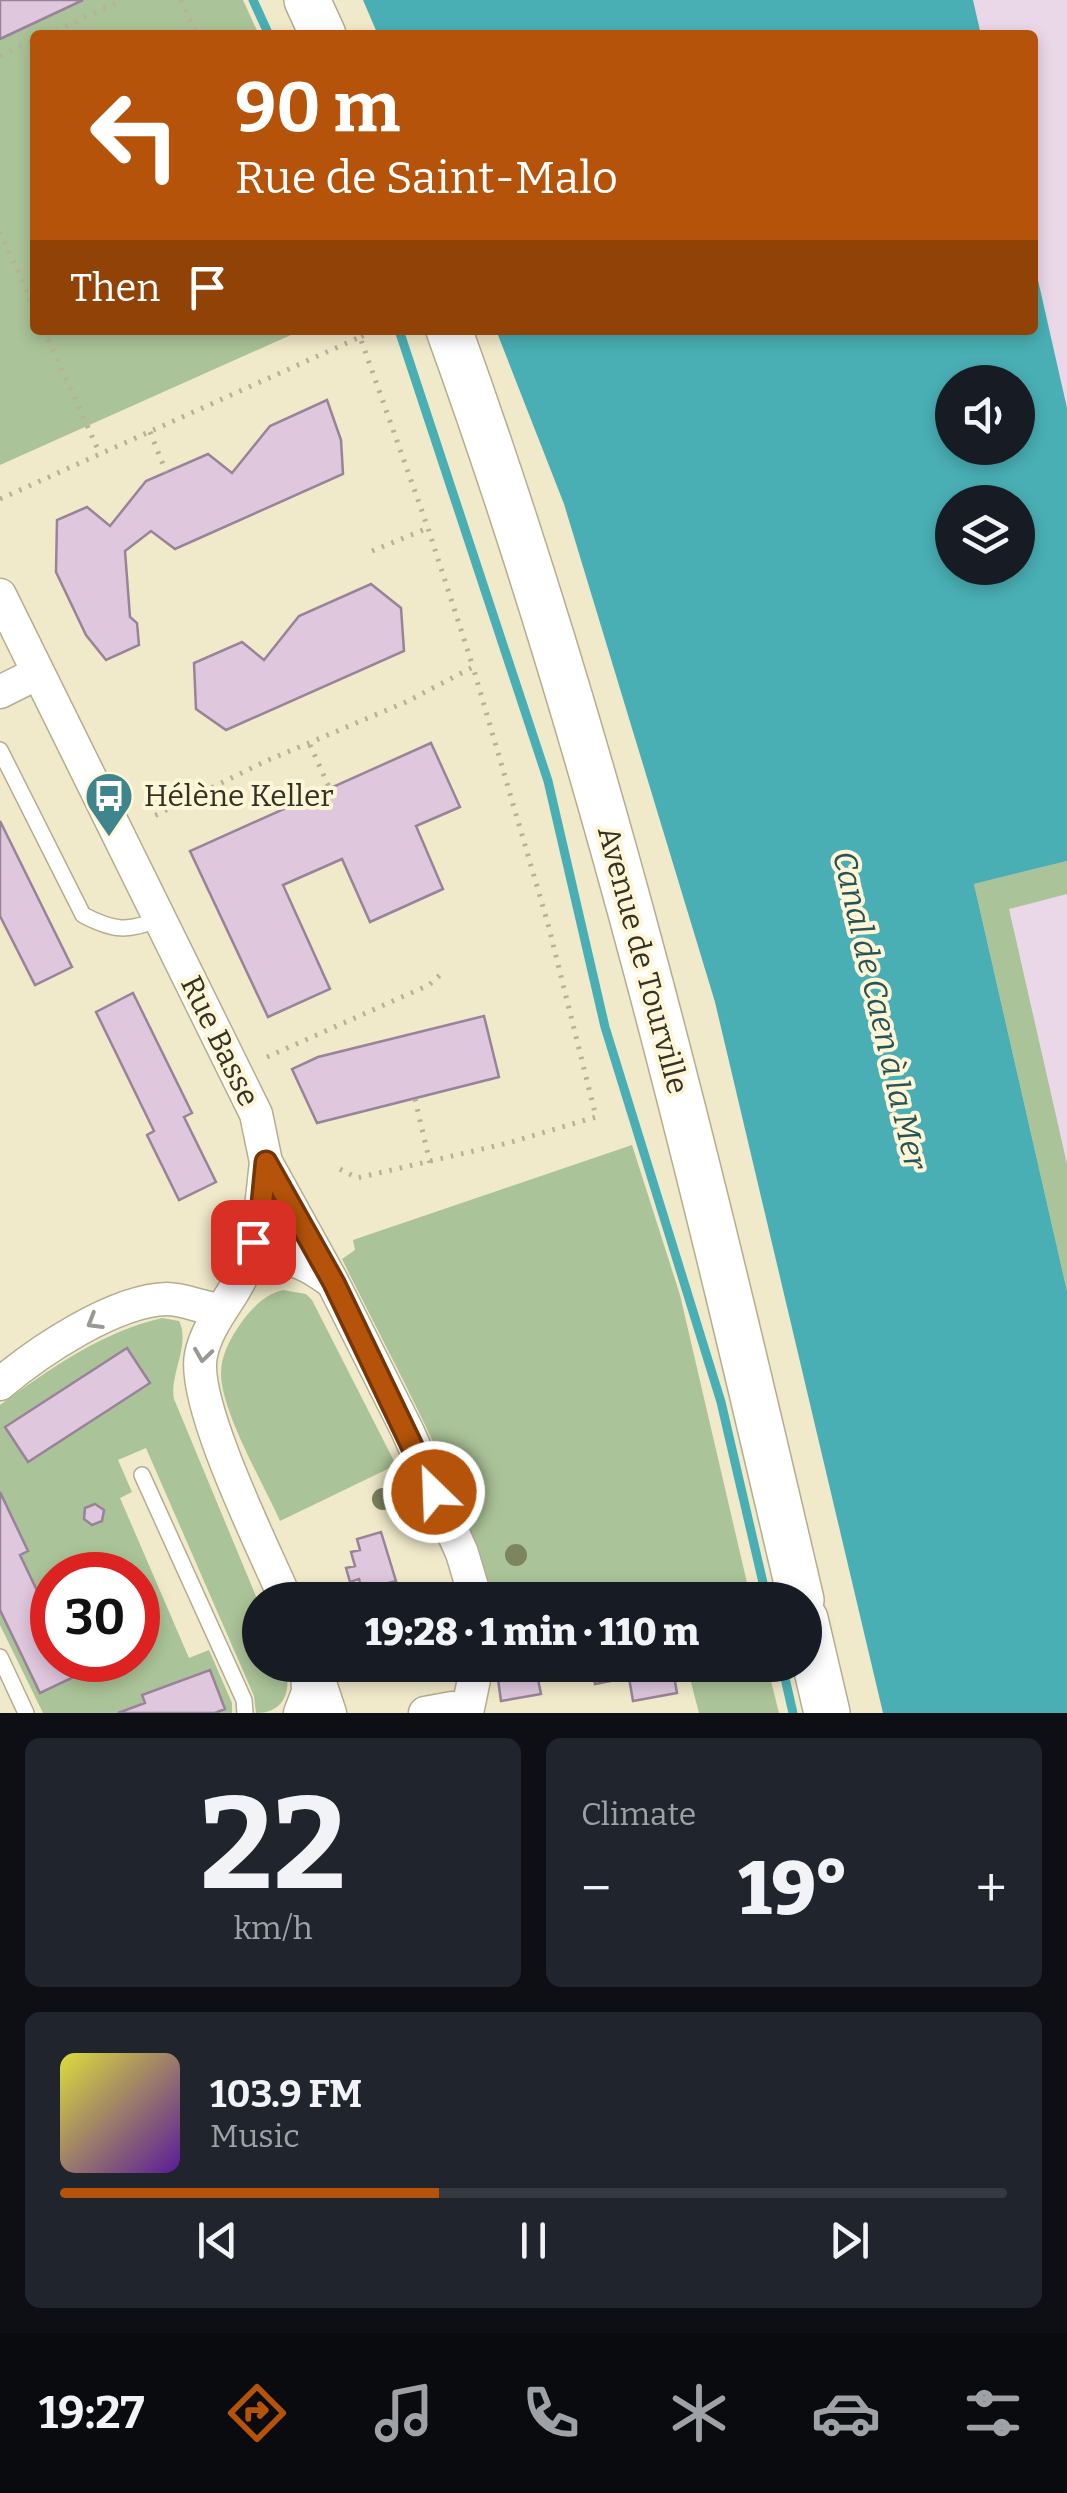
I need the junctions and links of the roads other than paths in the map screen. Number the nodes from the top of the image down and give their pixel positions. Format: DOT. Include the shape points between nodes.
graph roads {
  1 [pos="307,0"];
  2 [pos="321,30"];
  3 [pos="450,335"];
  4 [pos="0,596"];
  5 [pos="38,672"];
  6 [pos="0,692"];
  7 [pos="0,750"];
  8 [pos="160,918"];
  9 [pos="266,1162"];
  10 [pos="246,1270"];
  11 [pos="334,1283"];
  12 [pos="220,1310"];
  13 [pos="7,1367"];
  14 [pos="142,1474"];
  15 [pos="279,1582"];
  16 [pos="471,1582"];
  17 [pos="796,1582"];
  18 [pos="0,1658"];
  19 [pos="309,1682"];
  20 [pos="322,1682"];
  21 [pos="471,1682"];
  22 [pos="820,1682"];
  23 [pos="26,1713"];
  24 [pos="244,1713"];
  25 [pos="300,1713"];
  26 [pos="330,1713"];
  27 [pos="426,1713"];
  28 [pos="466,1713"];
  29 [pos="827,1713"];
  1 -- 2 [label="street"];
  3 -- 17 [label="street, Avenue de Tourville" via="591,768 720,1256"];
  4 -- 5 [label="street, Rue Basse"];
  5 -- 6 [label="street"];
  5 -- 8 [label="street, Rue Basse"];
  7 -- 8 [label="lane" via="82,915 106,927 136,929"];
  8 -- 9 [label="street, Rue Basse" via="256,1114"];
  9 -- 10 [label="street"];
  9 -- 11 [label="street, Rue Basse"];
  10 -- 11 [label="street" via="290,1258"];
  10 -- 12 [label="street"];
  11 -- 16 [label="street, Rue Basse" via="415,1448"];
  12 -- 13 [label="street, one-way" via="173,1299 143,1301"];
  12 -- 15 [label="street, one-way" via="200,1360 202,1395"];
  14 -- 24 [label="lane" via="244,1700"];
  18 -- 23 [label="lane"];
  19 -- 25 [label="street"];
  20 -- 26 [label="street"];
  21 -- 28 [label="street"];
  22 -- 29 [label="street"];
  27 -- 28 [label="street"];
}
